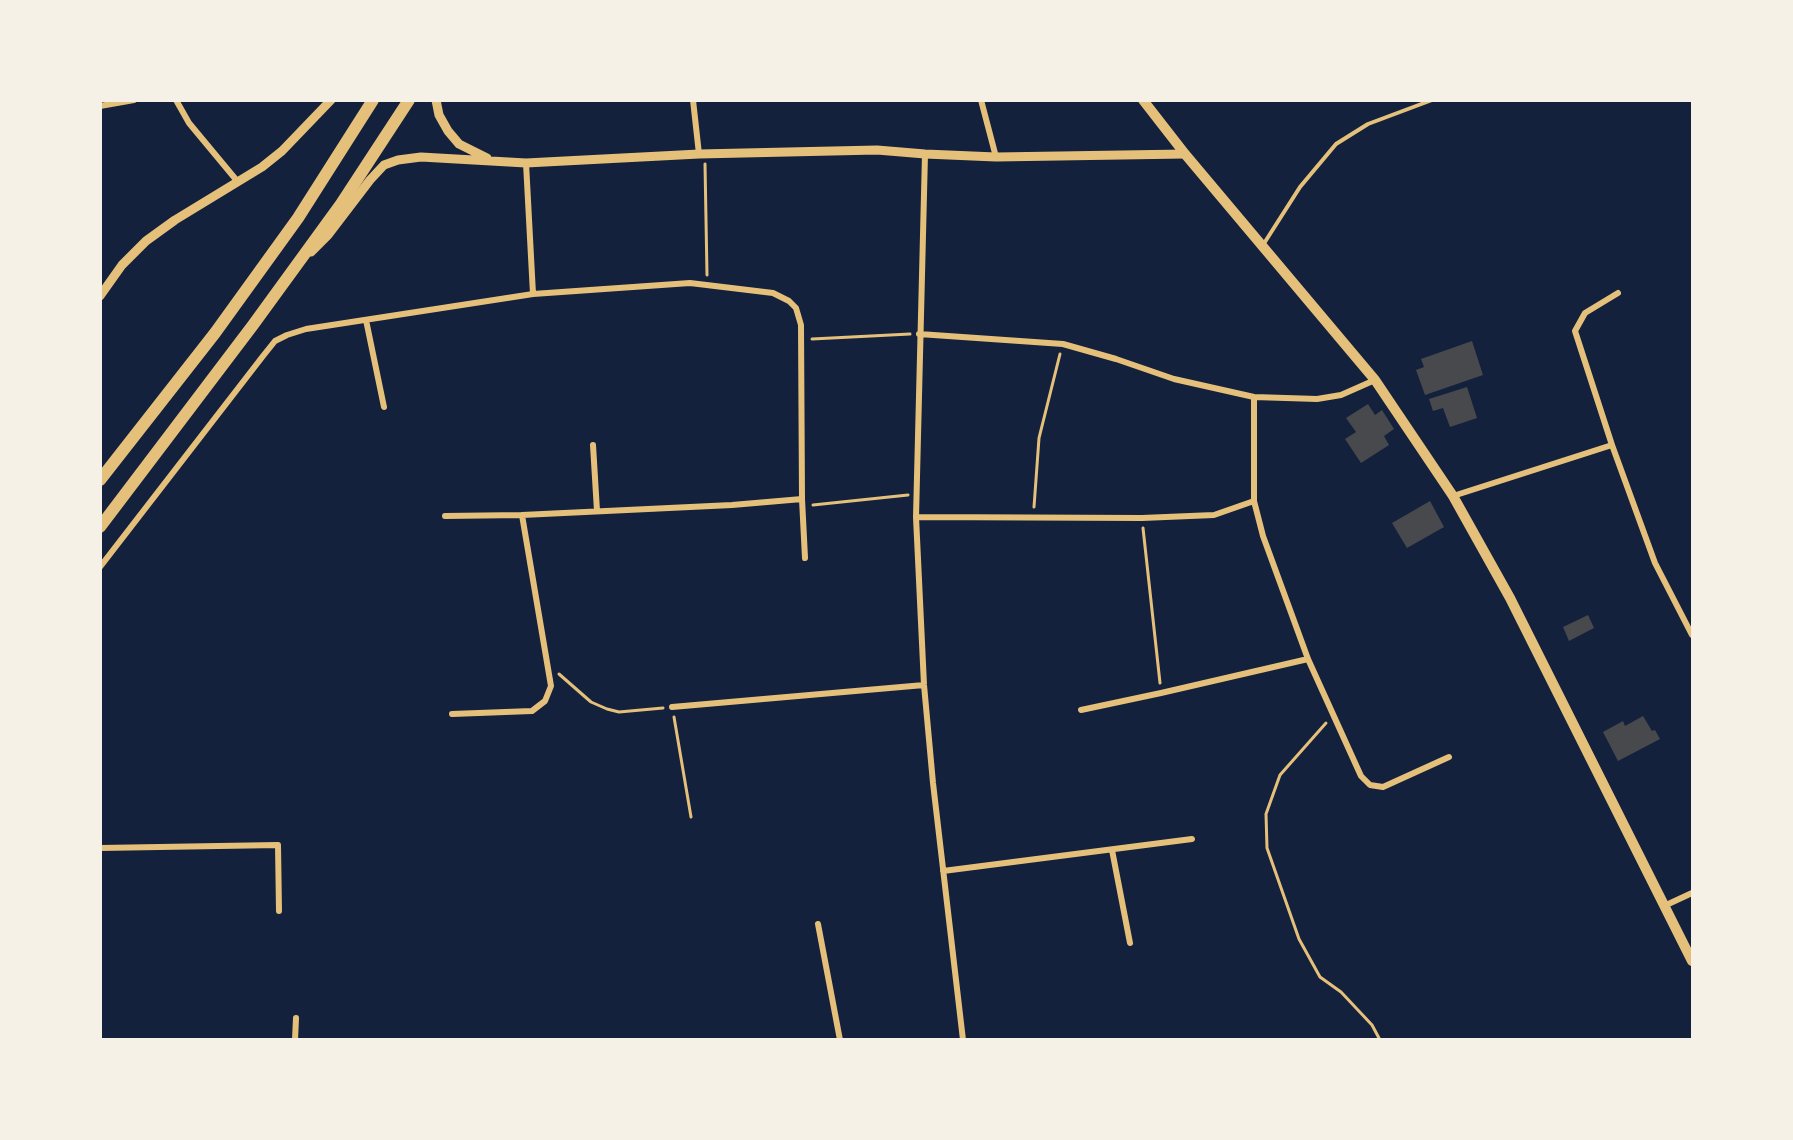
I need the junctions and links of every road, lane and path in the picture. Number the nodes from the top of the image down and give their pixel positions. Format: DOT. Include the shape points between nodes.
graph roads {
  1 [pos="134,100"];
  2 [pos="176,100"];
  3 [pos="331,100"];
  4 [pos="373,100"];
  5 [pos="409,100"];
  6 [pos="436,100"];
  7 [pos="693,100"];
  8 [pos="981,100"];
  9 [pos="1143,100"];
  10 [pos="1432,100"];
  11 [pos="100,106"];
  12 [pos="702,153"];
  13 [pos="925,154"];
  14 [pos="1185,154"];
  15 [pos="996,157"];
  16 [pos="491,160"];
  17 [pos="526,163"];
  18 [pos="238,182"];
  19 [pos="1262,246"];
  20 [pos="293,271"];
  21 [pos="707,285"];
  22 [pos="1618,293"];
  23 [pos="533,294"];
  24 [pos="100,297"];
  25 [pos="366,320"];
  26 [pos="919,334"];
  27 [pos="801,339"];
  28 [pos="1063,344"];
  29 [pos="1375,380"];
  30 [pos="1254,397"];
  31 [pos="384,407"];
  32 [pos="593,445"];
  33 [pos="1612,445"];
  34 [pos="100,480"];
  35 [pos="916,494"];
  36 [pos="1453,496"];
  37 [pos="802,499"];
  38 [pos="1254,501"];
  39 [pos="802,507"];
  40 [pos="597,512"];
  41 [pos="522,515"];
  42 [pos="445,516"];
  43 [pos="916,517"];
  44 [pos="1033,518"];
  45 [pos="1142,518"];
  46 [pos="100,527"];
  47 [pos="805,558"];
  48 [pos="100,567"];
  49 [pos="1692,635"];
  50 [pos="1308,659"];
  51 [pos="549,665"];
  52 [pos="924,686"];
  53 [pos="1161,693"];
  54 [pos="672,707"];
  55 [pos="1081,710"];
  56 [pos="452,714"];
  57 [pos="1334,715"];
  58 [pos="1449,757"];
  59 [pos="691,817"];
  60 [pos="1192,839"];
  61 [pos="100,848"];
  62 [pos="1112,850"];
  63 [pos="943,871"];
  64 [pos="1692,893"];
  65 [pos="1664,906"];
  66 [pos="279,911"];
  67 [pos="818,924"];
  68 [pos="1130,943"];
  69 [pos="1692,961"];
  70 [pos="296,1018"];
  71 [pos="295,1040"];
  72 [pos="840,1040"];
  73 [pos="963,1040"];
  74 [pos="1380,1040"];
  1 -- 11 [label="street"];
  2 -- 18 [label="street" via="189,123"];
  3 -- 18 [label="street" via="282,151"];
  4 -- 34 [label="highway" via="298,218 215,333"];
  5 -- 20 [label="highway"];
  6 -- 16 [label="street" via="439,115 459,144"];
  7 -- 12 [label="street"];
  8 -- 15 [label="street"];
  9 -- 14 [label="main road"];
  10 -- 19 [label="lane" via="1368,124 1336,144 1300,187"];
  12 -- 13 [label="street" via="877,150"];
  12 -- 17 [label="street"];
  12 -- 21 [label="path"];
  13 -- 15 [label="street"];
  13 -- 26 [label="street"];
  14 -- 15 [label="street"];
  14 -- 19 [label="main road"];
  16 -- 17 [label="street"];
  16 -- 20 [label="street" via="421,157 384,165 328,235"];
  17 -- 23 [label="street"];
  18 -- 24 [label="street" via="146,241 122,265"];
  19 -- 29 [label="main road"];
  20 -- 46 [label="highway"];
  21 -- 23 [label="street"];
  21 -- 27 [label="street" via="773,293 789,301 796,309"];
  22 -- 33 [label="street" via="1585,313 1575,331"];
  23 -- 25 [label="street"];
  25 -- 31 [label="street"];
  25 -- 48 [label="street" via="306,329 275,341"];
  26 -- 27 [label="path"];
  26 -- 28 [label="street"];
  26 -- 35 [label="street"];
  27 -- 37 [label="street"];
  28 -- 30 [label="street" via="1174,379"];
  28 -- 44 [label="path" via="1040,438"];
  29 -- 30 [label="street" via="1341,395 1317,399"];
  29 -- 36 [label="main road"];
  30 -- 38 [label="street"];
  32 -- 40 [label="street"];
  33 -- 36 [label="street"];
  33 -- 49 [label="street" via="1655,563"];
  35 -- 39 [label="path"];
  35 -- 43 [label="street"];
  36 -- 65 [label="main road" via="1510,598"];
  37 -- 39 [label="street"];
  37 -- 40 [label="street"];
  38 -- 45 [label="street" via="1214,515"];
  38 -- 50 [label="street"];
  39 -- 47 [label="street"];
  40 -- 41 [label="street"];
  41 -- 42 [label="street"];
  41 -- 51 [label="street"];
  43 -- 44 [label="street"];
  43 -- 52 [label="street"];
  44 -- 45 [label="street"];
  45 -- 53 [label="path"];
  50 -- 53 [label="street"];
  50 -- 57 [label="street"];
  51 -- 54 [label="path" via="591,702 607,709 619,712"];
  51 -- 56 [label="street" via="552,686 545,700 532,711"];
  52 -- 54 [label="street"];
  52 -- 63 [label="street"];
  53 -- 55 [label="street"];
  54 -- 59 [label="path"];
  57 -- 58 [label="street" via="1361,776 1370,785 1383,787"];
  57 -- 74 [label="path" via="1280,774 1266,814 1267,848 1299,939 1320,977 1341,992 1372,1025"];
  60 -- 62 [label="street"];
  61 -- 66 [label="street" via="278,845"];
  62 -- 63 [label="street"];
  62 -- 68 [label="street"];
  63 -- 73 [label="street"];
  64 -- 65 [label="street"];
  65 -- 69 [label="main road"];
  67 -- 72 [label="street"];
  70 -- 71 [label="street"];
}
